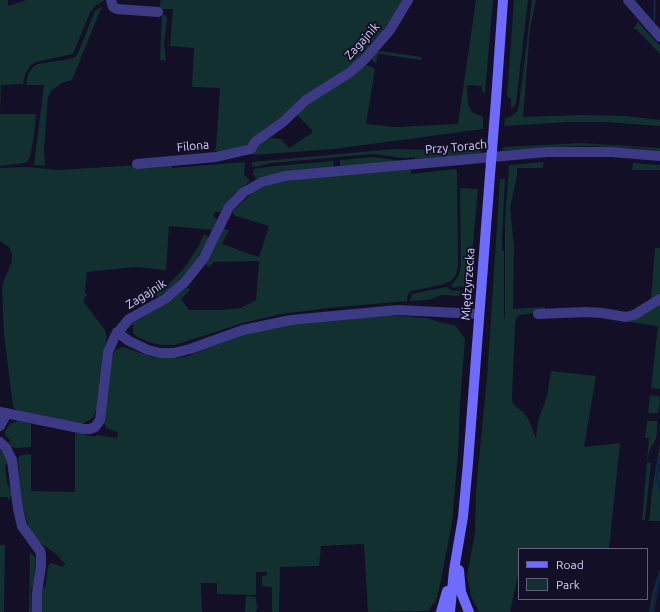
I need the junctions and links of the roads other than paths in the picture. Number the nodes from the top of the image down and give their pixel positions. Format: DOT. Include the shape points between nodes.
graph roads {
  1 [pos="110,0"];
  2 [pos="408,0"];
  3 [pos="503,0"];
  4 [pos="628,0"];
  5 [pos="158,12"];
  6 [pos="660,37"];
  7 [pos="251,149"];
  8 [pos="660,156"];
  9 [pos="137,164"];
  10 [pos="256,185"];
  11 [pos="660,299"];
  12 [pos="479,314"];
  13 [pos="538,314"];
  14 [pos="117,332"];
  15 [pos="4,413"];
  16 [pos="0,426"];
  17 [pos="0,442"];
  18 [pos="463,517"];
  19 [pos="454,570"];
  20 [pos="37,612"];
  21 [pos="441,612"];
  22 [pos="450,612"];
  23 [pos="469,612"];
  1 -- 5 [label="street" via="117,9"];
  2 -- 7 [label="street, Zagajnik" via="390,30 365,59 349,73 306,100 283,122 255,142"];
  3 -- 12 [label="main road, Międzyrzecka, bridge"];
  4 -- 6 [label="street"];
  7 -- 9 [label="street, Filona" via="216,157"];
  8 -- 10 [label="street, Przy Torach" via="591,152 525,154 285,176"];
  10 -- 14 [label="street, Zagajnik" via="238,197 229,207 204,258 191,276 165,299 130,319"];
  11 -- 13 [label="street" via="626,317 586,312"];
  12 -- 14 [label="street" via="396,310 291,320 243,330 174,353 148,350"];
  12 -- 18 [label="main road, Międzyrzecka"];
  14 -- 15 [label="street, Zagajnik" via="108,352 100,420 95,427 84,429"];
  15 -- 16 [label="street"];
  17 -- 20 [label="street" via="12,460 21,522 40,551"];
  18 -- 19 [label="main road, Międzyrzecka"];
  18 -- 23 [label="main road" via="460,581 462,596"];
  19 -- 21 [label="main road, Międzyrzecka"];
  19 -- 22 [label="main road, Międzyrzecka"];
}
